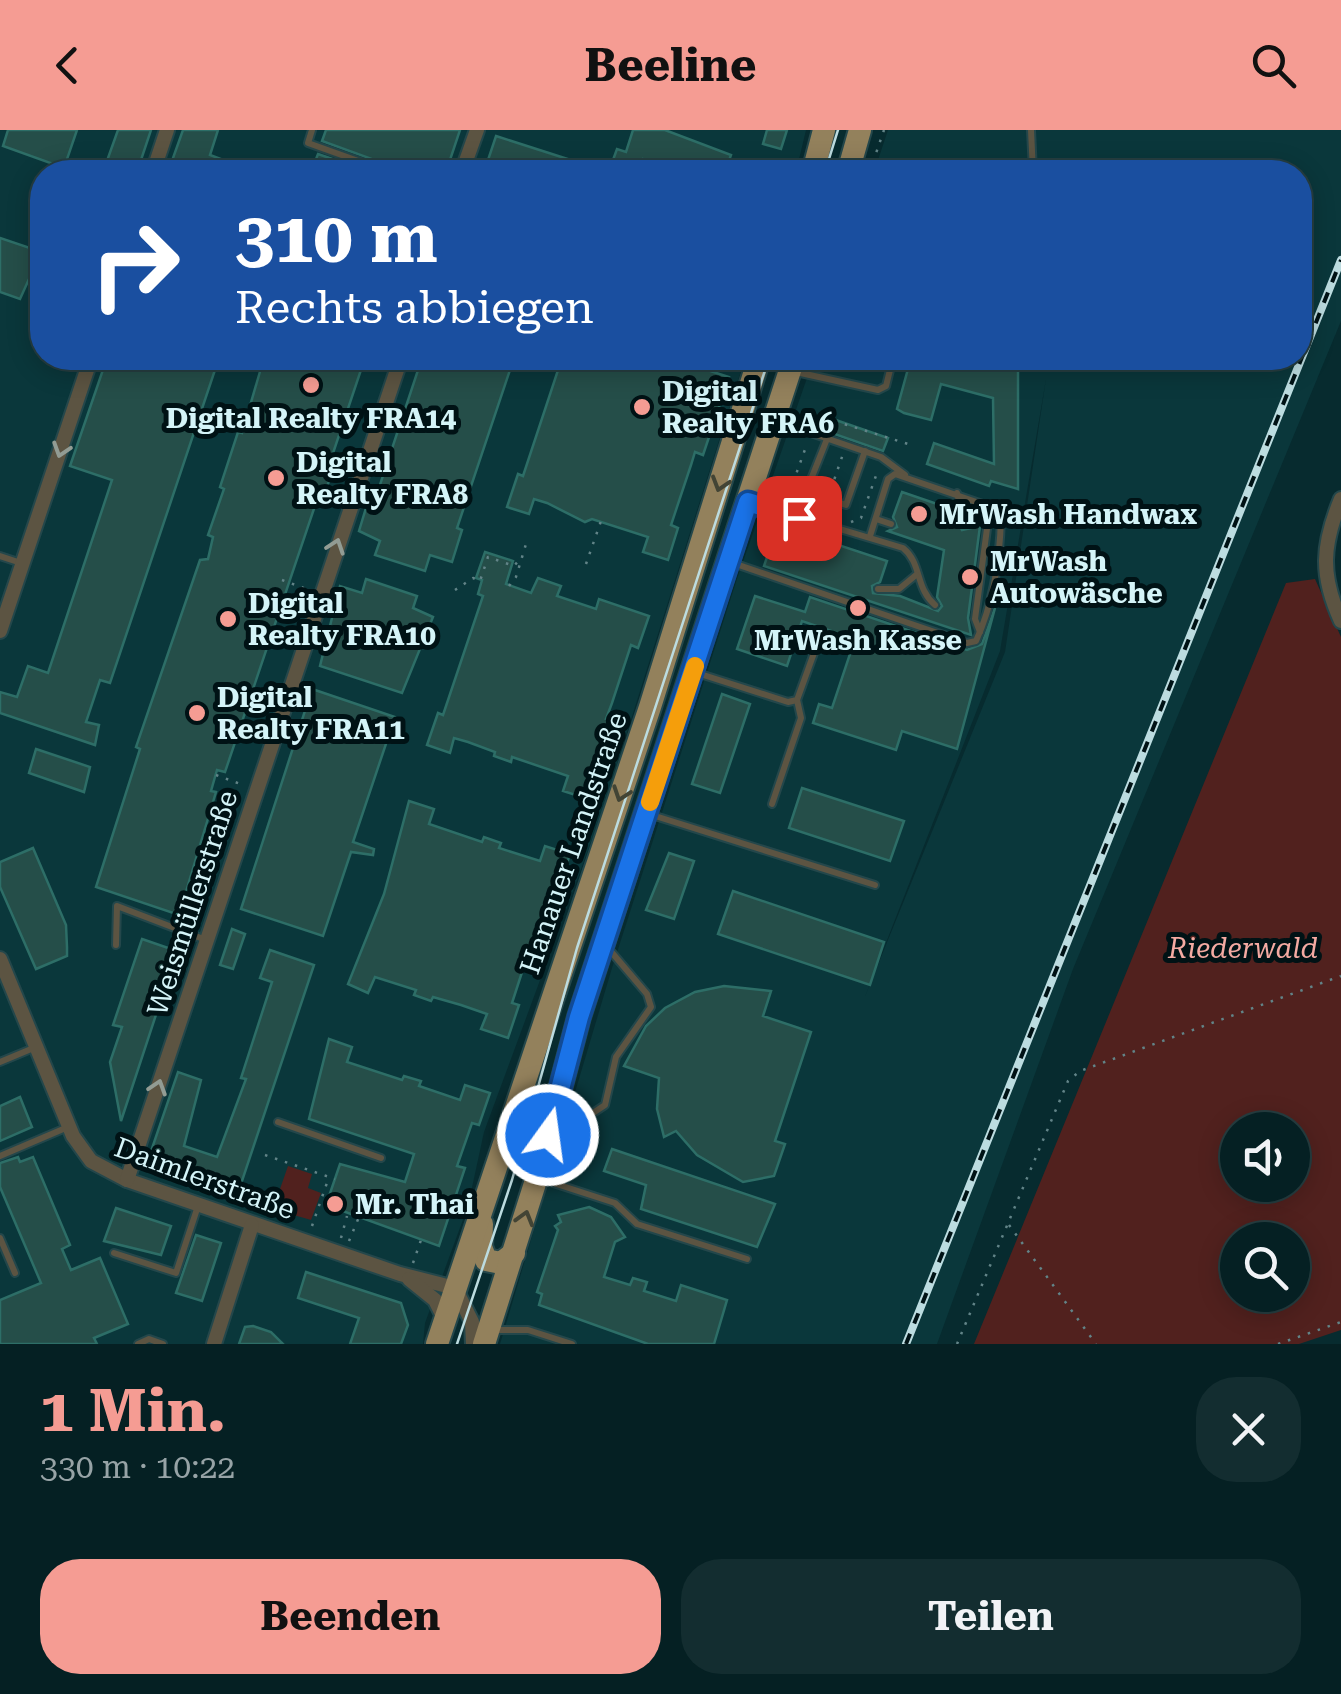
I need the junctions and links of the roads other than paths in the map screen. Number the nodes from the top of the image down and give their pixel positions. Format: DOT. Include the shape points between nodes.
graph roads {
  1 [pos="167,130"];
  2 [pos="312,130"];
  3 [pos="477,130"];
  4 [pos="824,130"];
  5 [pos="860,130"];
  6 [pos="1031,130"];
  7 [pos="157,160"];
  8 [pos="355,160"];
  9 [pos="466,160"];
  10 [pos="816,160"];
  11 [pos="851,160"];
  12 [pos="1032,160"];
  13 [pos="87,370"];
  14 [pos="397,370"];
  15 [pos="755,370"];
  16 [pos="890,370"];
  17 [pos="792,375"];
  18 [pos="774,420"];
  19 [pos="827,439"];
  20 [pos="865,451"];
  21 [pos="906,476"];
  22 [pos="808,492"];
  23 [pos="956,492"];
  24 [pos="1341,500"];
  25 [pos="748,502"];
  26 [pos="990,506"];
  27 [pos="796,517"];
  28 [pos="876,519"];
  29 [pos="890,524"];
  30 [pos="964,524"];
  31 [pos="870,536"];
  32 [pos="0,556"];
  33 [pos="729,562"];
  34 [pos="23,564"];
  35 [pos="917,574"];
  36 [pos="878,589"];
  37 [pos="935,605"];
  38 [pos="1341,621"];
  39 [pos="0,630"];
  40 [pos="980,632"];
  41 [pos="818,642"];
  42 [pos="693,672"];
  43 [pos="797,700"];
  44 [pos="772,804"];
  45 [pos="646,814"];
  46 [pos="876,885"];
  47 [pos="208,940"];
  48 [pos="604,943"];
  49 [pos="116,945"];
  50 [pos="0,958"];
  51 [pos="6,988"];
  52 [pos="37,1047"];
  53 [pos="0,1062"];
  54 [pos="554,1110"];
  55 [pos="278,1122"];
  56 [pos="69,1126"];
  57 [pos="0,1156"];
  58 [pos="381,1158"];
  59 [pos="537,1177"];
  60 [pos="127,1180"];
  61 [pos="198,1204"];
  62 [pos="483,1206"];
  63 [pos="252,1225"];
  64 [pos="0,1238"];
  65 [pos="114,1253"];
  66 [pos="514,1253"];
  67 [pos="746,1259"];
  68 [pos="406,1269"];
  69 [pos="15,1273"];
  70 [pos="455,1288"];
  71 [pos="444,1321"];
  72 [pos="482,1339"];
  73 [pos="138,1344"];
  74 [pos="163,1344"];
  75 [pos="214,1344"];
  76 [pos="437,1344"];
  77 [pos="572,1344"];
  1 -- 7 [label="street"];
  2 -- 8 [label="lane" via="308,143"];
  3 -- 9 [label="street"];
  4 -- 10 [label="main road"];
  5 -- 11 [label="main road"];
  6 -- 12 [label="lane"];
  13 -- 34 [label="street, one-way"];
  47 -- 14 [label="street, Weismüllerstraße, one-way"];
  15 -- 62 [label="main road, Hanauer Landstraße, one-way"];
  16 -- 17 [label="lane" via="878,390"];
  17 -- 18 [label="main road"];
  18 -- 19 [label="lane"];
  18 -- 25 [label="main road"];
  19 -- 20 [label="lane"];
  19 -- 22 [label="lane"];
  20 -- 21 [label="lane"];
  20 -- 22 [label="lane" via="846,505"];
  21 -- 23 [label="lane"];
  21 -- 28 [label="lane" via="888,479"];
  22 -- 27 [label="lane"];
  23 -- 26 [label="lane"];
  23 -- 30 [label="lane"];
  24 -- 38 [label="street" via="1325,539 1324,570"];
  25 -- 27 [label="lane"];
  25 -- 33 [label="main road"];
  26 -- 40 [label="lane" via="975,619"];
  26 -- 40 [label="lane" via="1002,517"];
  27 -- 31 [label="lane"];
  28 -- 29 [label="lane"];
  28 -- 31 [label="lane"];
  31 -- 35 [label="lane" via="908,551"];
  32 -- 34 [label="lane"];
  33 -- 40 [label="lane" via="967,644"];
  33 -- 42 [label="main road"];
  34 -- 39 [label="street"];
  35 -- 36 [label="lane" via="899,589"];
  35 -- 37 [label="lane"];
  41 -- 43 [label="lane"];
  42 -- 43 [label="lane"];
  42 -- 45 [label="main road"];
  43 -- 44 [label="lane" via="801,718"];
  45 -- 46 [label="lane"];
  45 -- 48 [label="main road"];
  47 -- 49 [label="lane" via="117,906"];
  60 -- 47 [label="street, Weismüllerstraße, one-way"];
  48 -- 54 [label="main road"];
  48 -- 54 [label="lane" via="651,1007 616,1057 605,1105 587,1117"];
  50 -- 51 [label="street, Daimlerstraße"];
  51 -- 52 [label="street, Daimlerstraße"];
  52 -- 53 [label="lane"];
  52 -- 56 [label="street, Daimlerstraße"];
  54 -- 59 [label="main road"];
  55 -- 58 [label="lane"];
  56 -- 57 [label="lane"];
  56 -- 60 [label="street, Daimlerstraße" via="91,1161"];
  66 -- 59 [label="main road, one-way"];
  59 -- 67 [label="lane" via="615,1203 637,1224"];
  60 -- 61 [label="street, Daimlerstraße"];
  61 -- 63 [label="street, Daimlerstraße"];
  61 -- 65 [label="lane" via="176,1272"];
  62 -- 66 [label="main road" via="486,1260 500,1263"];
  62 -- 70 [label="main road, Hanauer Landstraße"];
  63 -- 68 [label="street, Daimlerstraße"];
  63 -- 75 [label="street"];
  64 -- 69 [label="lane"];
  66 -- 72 [label="main road"];
  68 -- 70 [label="street, Daimlerstraße"];
  68 -- 71 [label="street, Daimlerstraße"];
  70 -- 71 [label="main road, Hanauer Landstraße"];
  70 -- 72 [label="street"];
  71 -- 76 [label="main road, Hanauer Landstraße"];
  72 -- 77 [label="lane" via="528,1330"];
  73 -- 74 [label="lane"];
}
